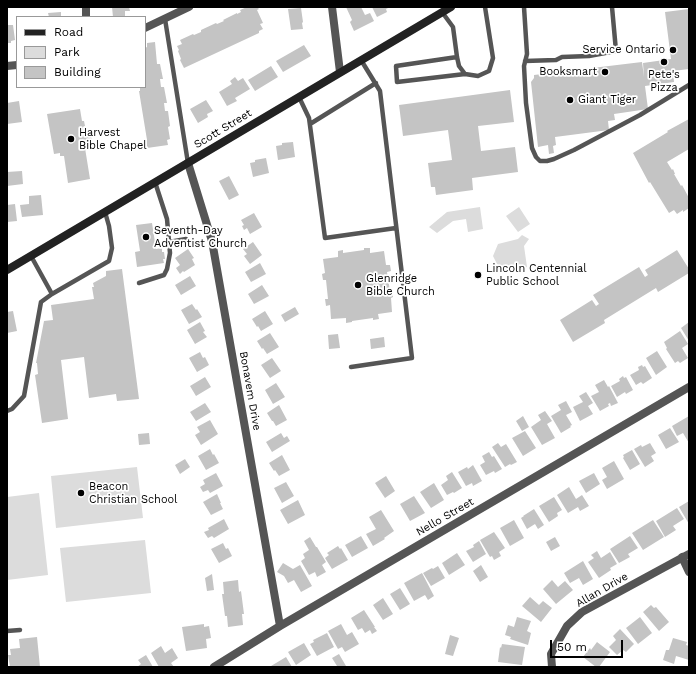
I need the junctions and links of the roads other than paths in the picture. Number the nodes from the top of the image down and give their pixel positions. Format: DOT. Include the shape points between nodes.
graph roads {
  1 [pos="189,7"];
  2 [pos="332,7"];
  3 [pos="451,7"];
  4 [pos="485,7"];
  5 [pos="524,7"];
  6 [pos="612,7"];
  7 [pos="442,12"];
  8 [pos="165,19"];
  9 [pos="146,28"];
  10 [pos="457,57"];
  11 [pos="361,60"];
  12 [pos="525,61"];
  13 [pos="340,72"];
  14 [pos="465,74"];
  15 [pos="376,83"];
  16 [pos="689,85"];
  17 [pos="299,97"];
  18 [pos="310,124"];
  19 [pos="188,163"];
  20 [pos="155,182"];
  21 [pos="105,212"];
  22 [pos="396,228"];
  23 [pos="186,239"];
  24 [pos="169,242"];
  25 [pos="31,256"];
  26 [pos="7,270"];
  27 [pos="139,283"];
  28 [pos="52,294"];
  29 [pos="352,367"];
  30 [pos="689,387"];
  31 [pos="7,411"];
  32 [pos="686,555"];
  33 [pos="689,572"];
  34 [pos="280,626"];
  35 [pos="20,630"];
  36 [pos="7,631"];
  37 [pos="214,667"];
  38 [pos="552,667"];
  1 -- 8 [label="street"];
  2 -- 13 [label="street"];
  3 -- 7 [label="main road, Scott Street"];
  4 -- 14 [label="lane" via="493,58 489,71 478,76"];
  5 -- 12 [label="lane" via="527,54"];
  6 -- 12 [label="lane" via="616,51 562,57 556,60"];
  7 -- 10 [label="lane" via="453,27"];
  7 -- 11 [label="main road, Scott Street"];
  8 -- 9 [label="street"];
  8 -- 19 [label="lane"];
  10 -- 14 [label="lane" via="459,66"];
  10 -- 14 [label="lane" via="396,66 398,82"];
  11 -- 13 [label="main road, Scott Street"];
  11 -- 15 [label="lane"];
  12 -- 16 [label="lane" via="526,103 532,148 540,161 554,159 574,150 640,115"];
  13 -- 17 [label="main road, Scott Street"];
  15 -- 18 [label="lane"];
  15 -- 22 [label="lane" via="380,91"];
  17 -- 18 [label="lane"];
  17 -- 19 [label="main road, Scott Street"];
  18 -- 22 [label="lane" via="325,238"];
  19 -- 20 [label="main road, Scott Street"];
  19 -- 34 [label="street, Bonavem Drive" via="212,241"];
  20 -- 21 [label="main road, Scott Street"];
  20 -- 24 [label="lane" via="167,219"];
  21 -- 25 [label="main road, Scott Street"];
  21 -- 28 [label="lane" via="110,226 112,248 109,261"];
  22 -- 29 [label="lane" via="412,358"];
  23 -- 24 [label="lane"];
  24 -- 27 [label="lane" via="170,253 164,275"];
  25 -- 26 [label="main road, Scott Street"];
  25 -- 28 [label="lane"];
  28 -- 31 [label="lane" via="41,302 24,396"];
  30 -- 34 [label="street, Nello Street"];
  32 -- 33 [label="street"];
  32 -- 38 [label="street, Allan Drive" via="582,612 567,626 551,654"];
  34 -- 37 [label="street, Nello Street"];
  35 -- 36 [label="lane"];
}
